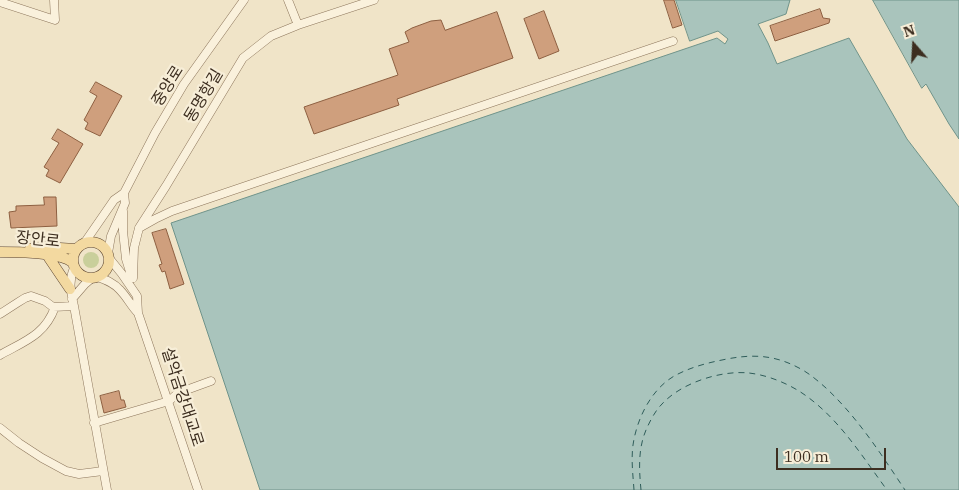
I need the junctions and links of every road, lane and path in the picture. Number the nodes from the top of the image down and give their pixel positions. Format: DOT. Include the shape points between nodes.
graph roads {
  1 [pos="54,0"];
  2 [pos="244,0"];
  3 [pos="288,0"];
  4 [pos="374,0"];
  5 [pos="0,2"];
  6 [pos="298,25"];
  7 [pos="673,41"];
  8 [pos="124,193"];
  9 [pos="122,211"];
  10 [pos="139,228"];
  11 [pos="85,242"];
  12 [pos="76,249"];
  13 [pos="0,252"];
  14 [pos="23,252"];
  15 [pos="47,255"];
  16 [pos="109,255"];
  17 [pos="73,265"];
  18 [pos="95,278"];
  19 [pos="132,278"];
  20 [pos="137,296"];
  21 [pos="72,298"];
  22 [pos="55,307"];
  23 [pos="138,313"];
  24 [pos="0,314"];
  25 [pos="0,355"];
  26 [pos="212,381"];
  27 [pos="169,401"];
  28 [pos="94,423"];
  29 [pos="0,428"];
  30 [pos="103,471"];
  31 [pos="107,490"];
  32 [pos="198,490"];
  1 -- 5 [label="street" via="55,20"];
  2 -- 8 [label="street, 중앙로" via="184,84"];
  3 -- 6 [label="street"];
  4 -- 6 [label="street, 동명항길"];
  6 -- 10 [label="street, 동명항길" via="271,36 243,58"];
  7 -- 10 [label="street" via="172,211"];
  8 -- 9 [label="street"];
  8 -- 11 [label="street" via="114,200"];
  9 -- 16 [label="street" via="111,236"];
  9 -- 19 [label="street" via="126,259"];
  10 -- 19 [label="street, 동명항길"];
  11 -- 12 [label="main road"];
  11 -- 16 [label="main road" via="101,244"];
  12 -- 14 [label="main road" via="44,247"];
  12 -- 17 [label="main road"];
  13 -- 14 [label="main road, 장안로"];
  14 -- 15 [label="main road, 장안로"];
  15 -- 17 [label="main road, 장안로" via="67,258"];
  15 -- 21 [label="main road"];
  16 -- 18 [label="main road" via="107,269"];
  16 -- 20 [label="street"];
  17 -- 18 [label="main road" via="85,278"];
  17 -- 21 [label="street"];
  18 -- 21 [label="street"];
  18 -- 23 [label="street" via="112,283"];
  19 -- 20 [label="street"];
  20 -- 23 [label="street"];
  21 -- 22 [label="street"];
  21 -- 28 [label="street"];
  22 -- 24 [label="street" via="31,296"];
  22 -- 25 [label="street" via="40,331"];
  23 -- 27 [label="street, 설악금강대교로"];
  26 -- 27 [label="street" via="181,392"];
  27 -- 28 [label="street"];
  27 -- 32 [label="street, 설악금강대교로"];
  28 -- 30 [label="street"];
  29 -- 30 [label="street" via="66,471 79,474"];
  30 -- 31 [label="street"];
}
